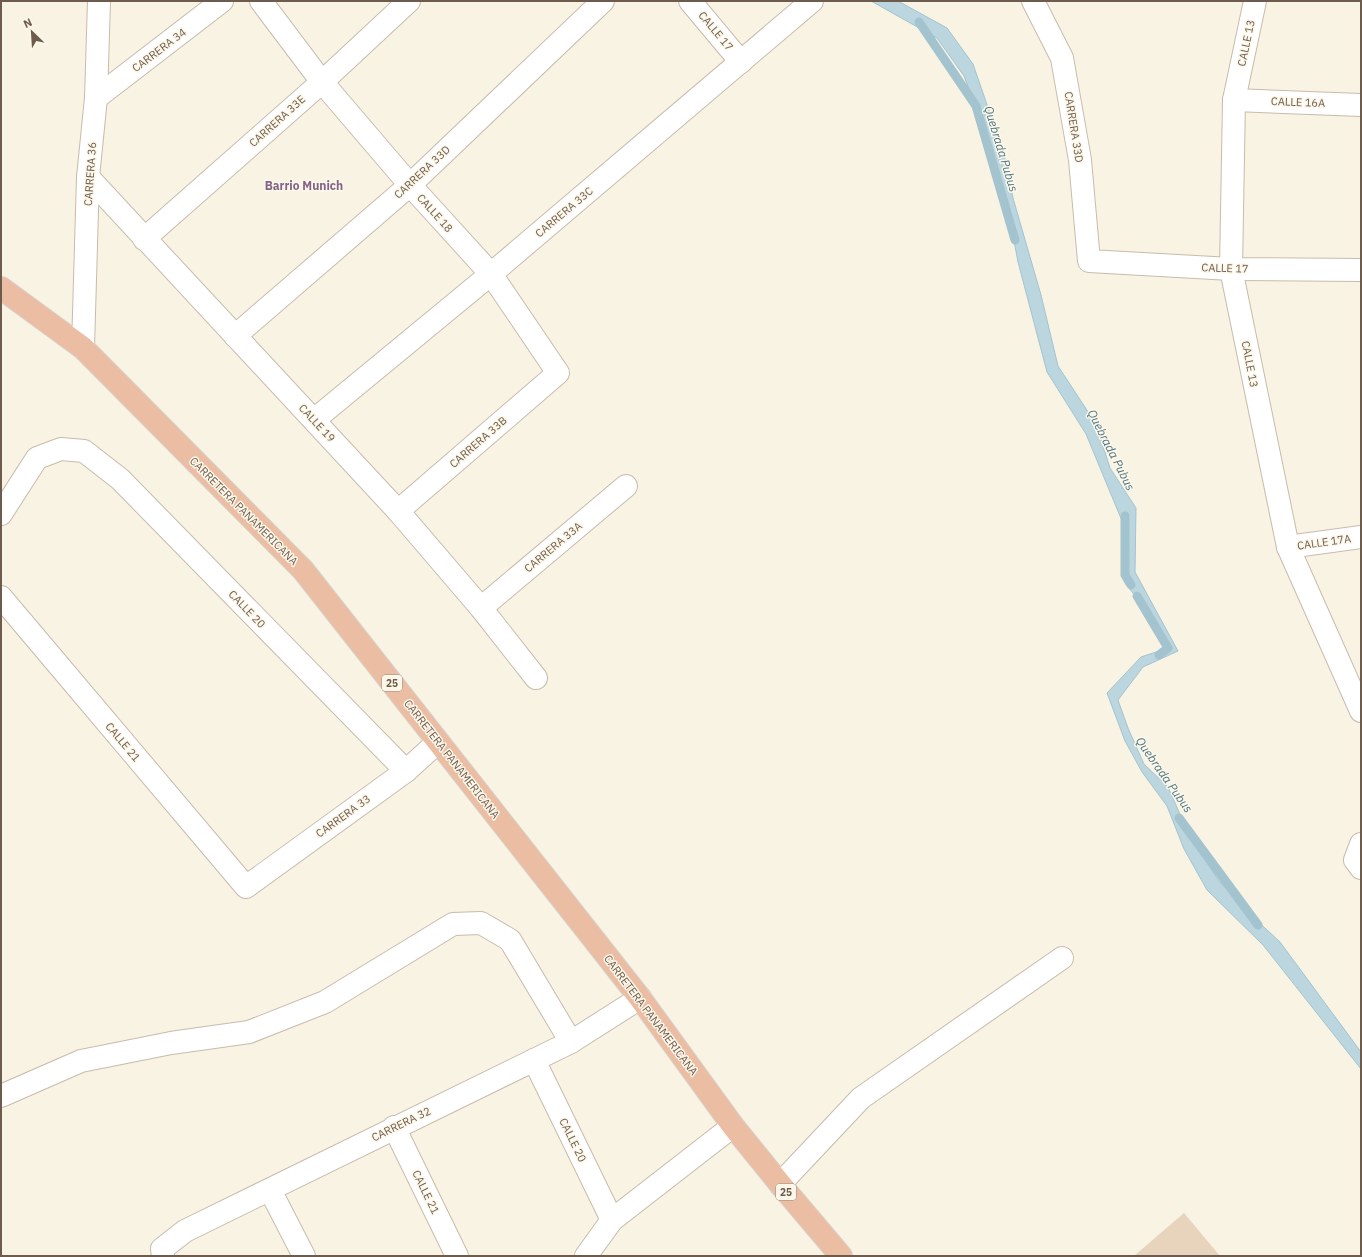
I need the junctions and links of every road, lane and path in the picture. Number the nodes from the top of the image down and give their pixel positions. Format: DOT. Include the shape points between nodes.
graph roads {
  1 [pos="99,1"];
  2 [pos="222,1"];
  3 [pos="261,1"];
  4 [pos="409,1"];
  5 [pos="603,1"];
  6 [pos="690,1"];
  7 [pos="1032,1"];
  8 [pos="1255,1"];
  9 [pos="809,4"];
  10 [pos="741,62"];
  11 [pos="322,82"];
  12 [pos="96,98"];
  13 [pos="1234,100"];
  14 [pos="1361,105"];
  15 [pos="88,178"];
  16 [pos="410,185"];
  17 [pos="144,239"];
  18 [pos="1089,261"];
  19 [pos="1231,269"];
  20 [pos="1361,270"];
  21 [pos="491,274"];
  22 [pos="1,288"];
  23 [pos="235,336"];
  24 [pos="83,348"];
  25 [pos="558,373"];
  26 [pos="314,420"];
  27 [pos="626,486"];
  28 [pos="398,511"];
  29 [pos="1,514"];
  30 [pos="1361,537"];
  31 [pos="1288,547"];
  32 [pos="1,597"];
  33 [pos="481,608"];
  34 [pos="536,678"];
  35 [pos="1361,711"];
  36 [pos="438,742"];
  37 [pos="406,771"];
  38 [pos="246,887"];
  39 [pos="1062,958"];
  40 [pos="640,998"];
  41 [pos="571,1042"];
  42 [pos="534,1060"];
  43 [pos="1,1096"];
  44 [pos="733,1126"];
  45 [pos="394,1127"];
  46 [pos="780,1184"];
  47 [pos="270,1190"];
  48 [pos="612,1220"];
  49 [pos="162,1253"];
  50 [pos="304,1256"];
  51 [pos="457,1256"];
  52 [pos="586,1256"];
  53 [pos="840,1256"];
  1 -- 12 [label="street, CARRERA 36"];
  2 -- 12 [label="street, CARRERA 34"];
  3 -- 11 [label="street, CALLE 18"];
  4 -- 11 [label="street, CARRERA 33E"];
  5 -- 16 [label="street, CARRERA 33D"];
  6 -- 10 [label="street, CALLE 17"];
  7 -- 18 [label="street, CARRERA 33D" via="1062,58 1080,160"];
  8 -- 13 [label="street, CALLE 13"];
  9 -- 10 [label="street, CARRERA 33C"];
  10 -- 21 [label="street, CARRERA 33C"];
  11 -- 16 [label="street, CALLE 18"];
  11 -- 17 [label="street, CARRERA 33E"];
  12 -- 15 [label="street, CARRERA 36"];
  13 -- 14 [label="street, CALLE 16A"];
  13 -- 19 [label="street, CALLE 13"];
  15 -- 17 [label="street, CALLE 19"];
  15 -- 24 [label="street, CARRERA 36"];
  16 -- 21 [label="street, CALLE 18"];
  16 -- 23 [label="street, CARRERA 33D"];
  17 -- 23 [label="street, CALLE 19"];
  18 -- 19 [label="street, CALLE 17"];
  19 -- 20 [label="street, CALLE 17"];
  19 -- 31 [label="street, CALLE 13"];
  21 -- 25 [label="street, CALLE 18"];
  21 -- 26 [label="street, CARRERA 33C"];
  22 -- 24 [label="highway, CARRETERA PANAMERICANA / 25"];
  23 -- 26 [label="street, CALLE 19"];
  24 -- 36 [label="highway, CARRETERA PANAMERICANA / 25" via="303,570"];
  25 -- 28 [label="street, CARRERA 33B"];
  26 -- 28 [label="street, CALLE 19"];
  27 -- 33 [label="street, CARRERA 33A"];
  28 -- 33 [label="street, CALLE 19"];
  29 -- 37 [label="street, CALLE 20" via="37,458 61,449 84,451 120,479"];
  30 -- 31 [label="street, CALLE 17A"];
  31 -- 35 [label="street, CALLE 13"];
  32 -- 38 [label="street, CALLE 21"];
  33 -- 34 [label="street, CALLE 19"];
  36 -- 37 [label="street, CARRERA 33"];
  36 -- 40 [label="highway, CARRETERA PANAMERICANA / 25"];
  37 -- 38 [label="street, CARRERA 33"];
  39 -- 46 [label="street" via="861,1098"];
  40 -- 41 [label="street, CARRERA 32"];
  40 -- 44 [label="highway, CARRETERA PANAMERICANA / 25"];
  41 -- 42 [label="street, CARRERA 32"];
  41 -- 43 [label="street" via="510,940 481,923 453,924 325,1002 249,1032 171,1043 81,1061"];
  42 -- 45 [label="street, CARRERA 32"];
  42 -- 48 [label="street, CALLE 20"];
  44 -- 46 [label="highway, CARRETERA PANAMERICANA / 25"];
  44 -- 48 [label="street"];
  45 -- 47 [label="street, CARRERA 32"];
  45 -- 51 [label="street, CALLE 21"];
  46 -- 53 [label="highway, CARRETERA PANAMERICANA / 25"];
  47 -- 49 [label="street, CARRERA 32" via="186,1231"];
  47 -- 50 [label="street"];
  48 -- 52 [label="street"];
}
